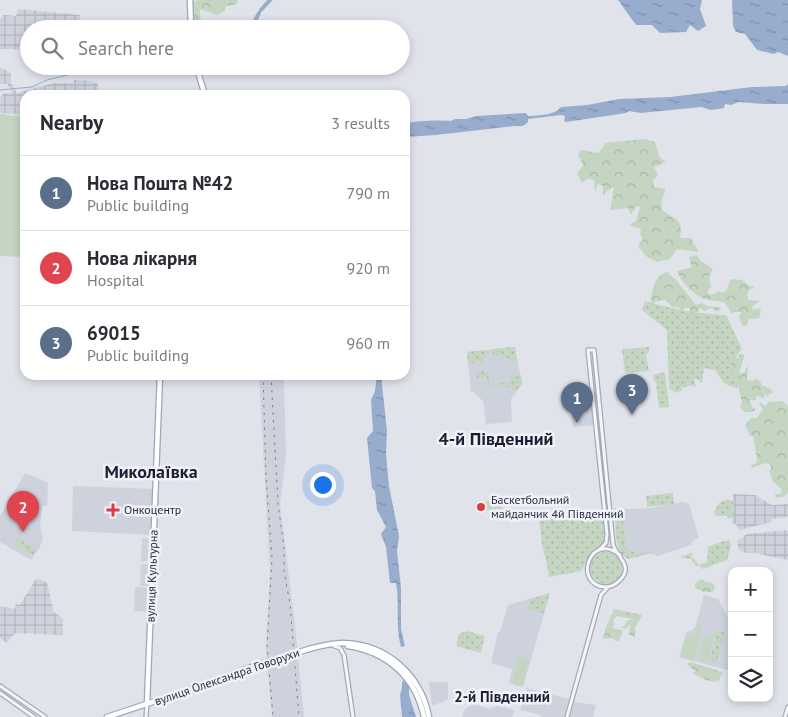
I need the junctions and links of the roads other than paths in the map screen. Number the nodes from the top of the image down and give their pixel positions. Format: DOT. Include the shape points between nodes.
graph roads {
  1 [pos="190,0"];
  2 [pos="191,20"];
  3 [pos="199,75"];
  4 [pos="203,90"];
  5 [pos="160,380"];
  6 [pos="599,550"];
  7 [pos="620,555"];
  8 [pos="593,581"];
  9 [pos="611,586"];
  10 [pos="601,595"];
  11 [pos="334,646"];
  12 [pos="350,646"];
  13 [pos="319,647"];
  14 [pos="344,655"];
  15 [pos="409,676"];
  16 [pos="0,686"];
  17 [pos="0,693"];
  18 [pos="147,704"];
  19 [pos="788,707"];
  20 [pos="34,717"];
  21 [pos="45,717"];
  22 [pos="107,717"];
  23 [pos="146,717"];
  24 [pos="353,717"];
  25 [pos="424,717"];
  26 [pos="430,717"];
  27 [pos="567,717"];
  28 [pos="785,717"];
  1 -- 2 [label="main road"];
  3 -- 4 [label="main road"];
  5 -- 18 [label="main road, вулиця Культурна"];
  6 -- 7 [label="street" via="612,550"];
  6 -- 7 [label="street" via="606,543 607,534 588,350 594,350 610,521 614,548"];
  6 -- 8 [label="street" via="588,563 588,573"];
  7 -- 9 [label="street" via="625,564 624,575"];
  8 -- 9 [label="street" via="600,586"];
  8 -- 10 [label="street"];
  9 -- 10 [label="street"];
  10 -- 27 [label="street"];
  11 -- 12 [label="main road, вулиця Олександра Говорухи"];
  11 -- 13 [label="main road, вулиця Олександра Говорухи"];
  11 -- 14 [label="street" via="340,648"];
  12 -- 14 [label="street"];
  12 -- 15 [label="main road, вулиця Олександра Говорухи" via="375,654"];
  13 -- 15 [label="main road, вулиця Олександра Говорухи" via="342,643 377,650 392,658"];
  13 -- 18 [label="main road, вулиця Олександра Говорухи, bridge"];
  14 -- 24 [label="street"];
  15 -- 25 [label="main road"];
  15 -- 26 [label="main road" via="420,690"];
  16 -- 21 [label="street"];
  17 -- 20 [label="street"];
  18 -- 22 [label="main road, вулиця Олександра Говорухи"];
  18 -- 23 [label="street, вулиця Культурна"];
  19 -- 28 [label="street"];
}
